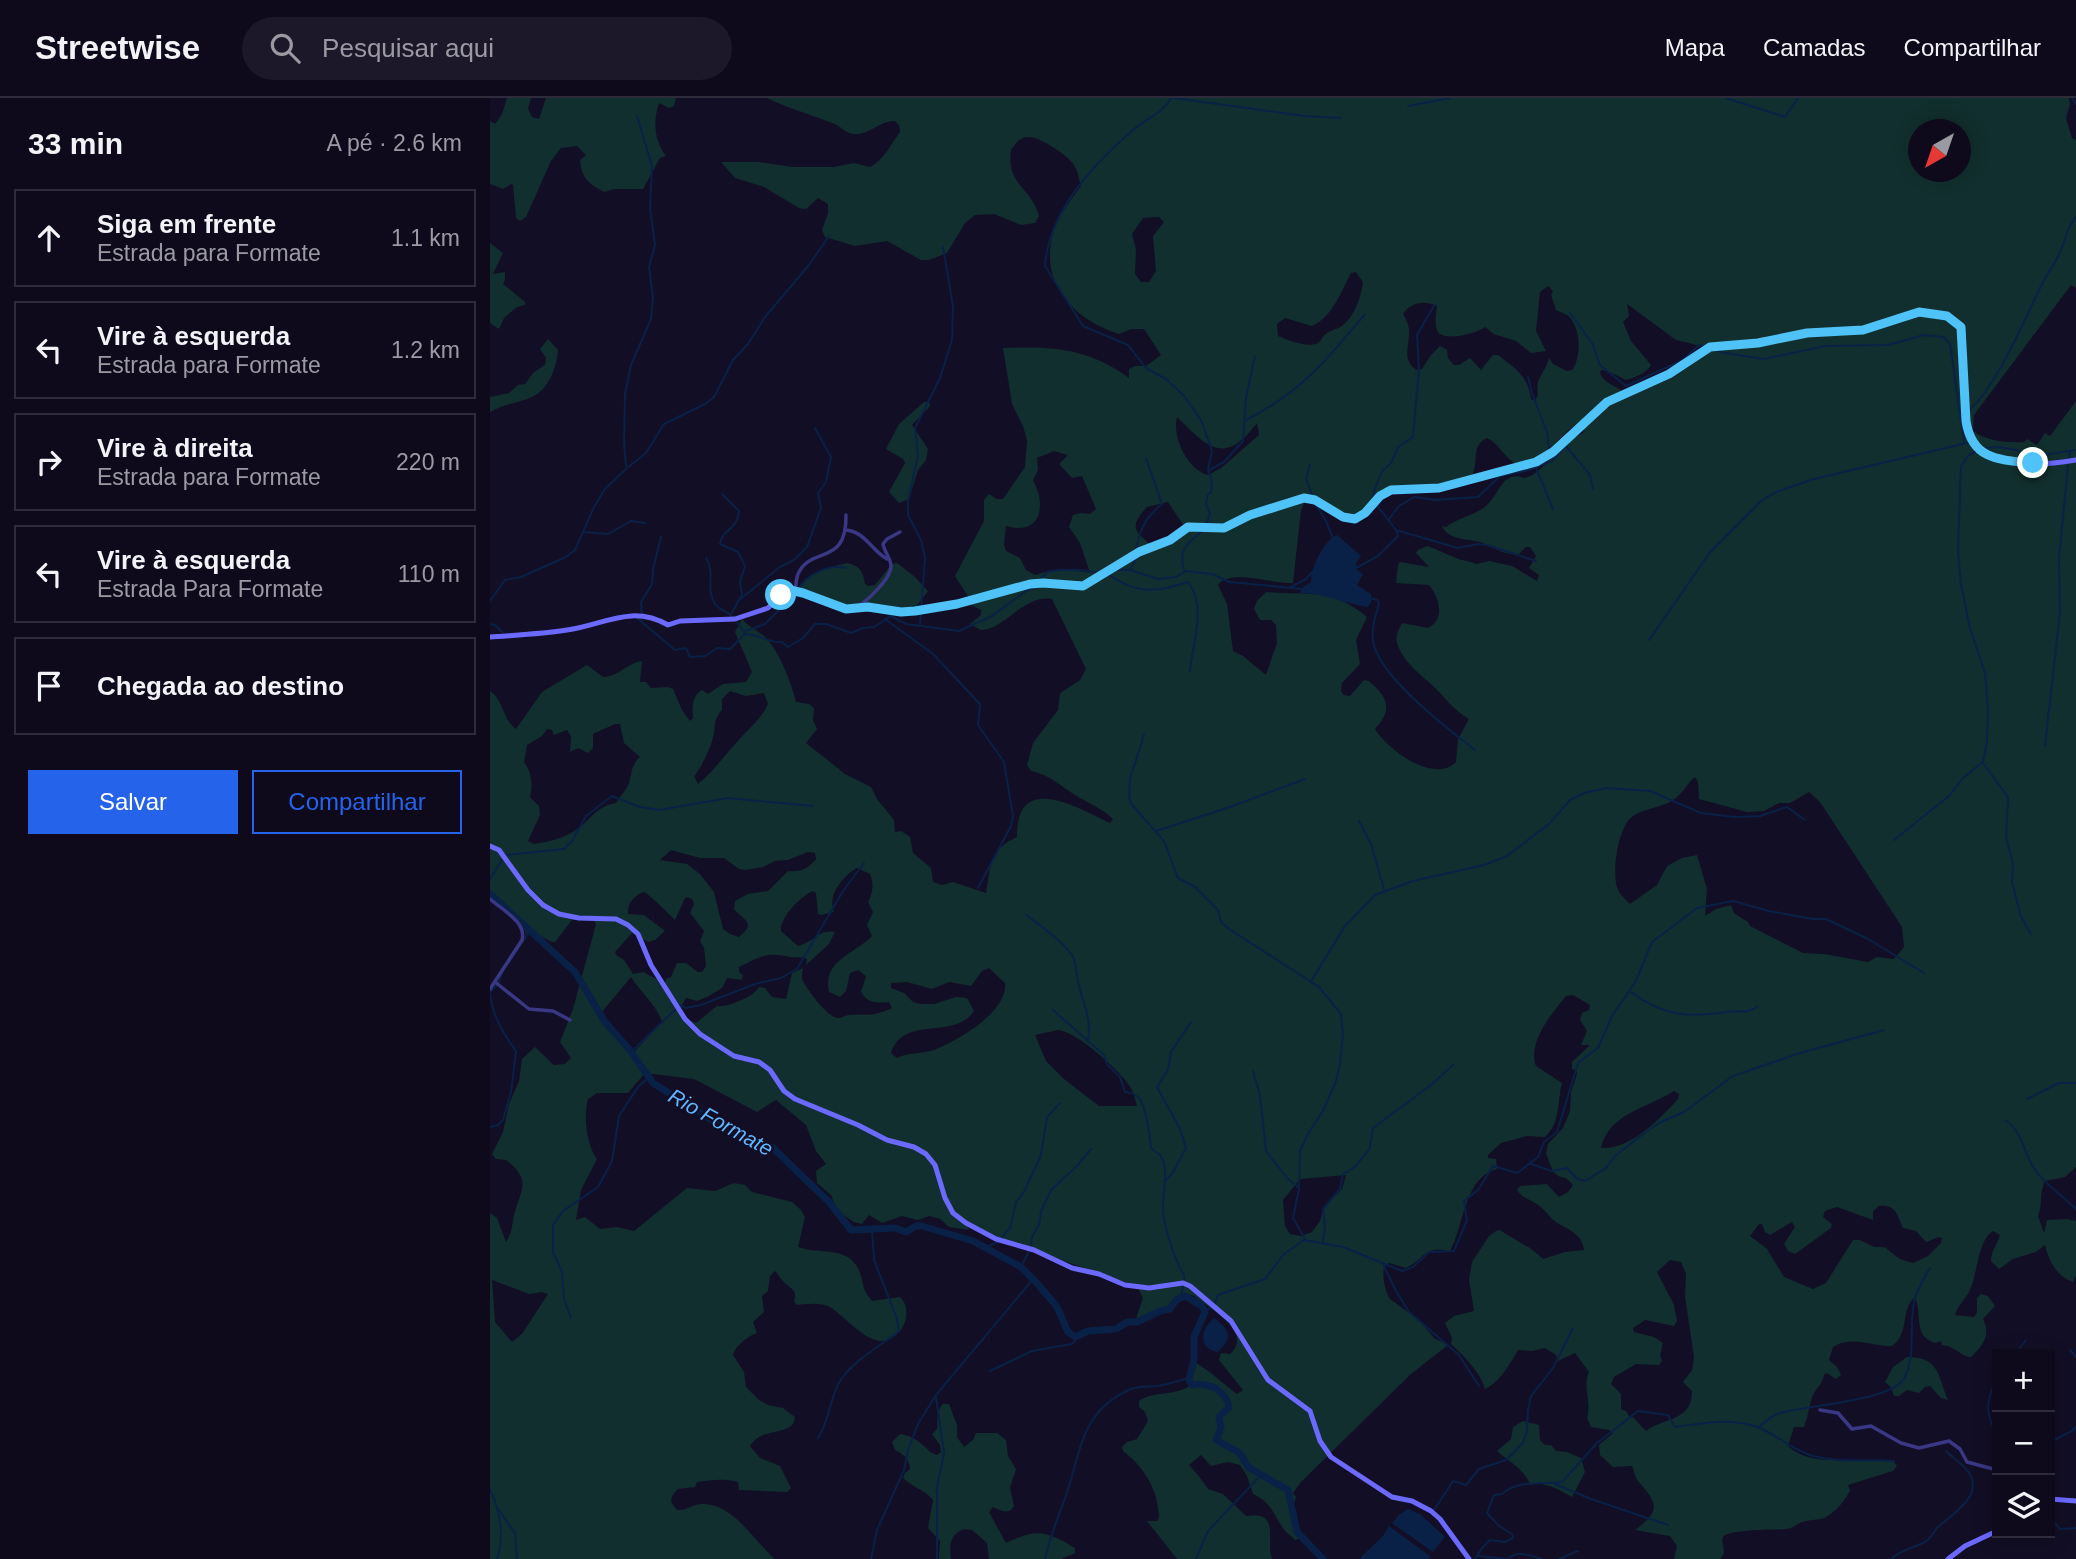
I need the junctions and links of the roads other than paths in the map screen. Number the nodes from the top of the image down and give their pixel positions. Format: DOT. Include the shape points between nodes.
graph roads {
  1 [pos="2076,460"];
  2 [pos="846,515"];
  3 [pos="845,530"];
  4 [pos="900,532"];
  5 [pos="889,560"];
  6 [pos="795,591"];
  7 [pos="852,609"];
  8 [pos="490,637"];
  9 [pos="490,846"];
  10 [pos="490,899"];
  11 [pos="495,982"];
  12 [pos="490,989"];
  13 [pos="570,1020"];
  14 [pos="1820,1410"];
  15 [pos="1992,1469"];
  16 [pos="2055,1499"];
  17 [pos="2076,1501"];
  18 [pos="1992,1533"];
  19 [pos="1469,1559"];
  20 [pos="1948,1559"];
  1 -- 7 [label="street" via="2016,462 1993,458 1975,446 1966,421 1961,327 1947,316 1919,312 1863,330 1710,347 1669,374 1607,402 1536,462 1439,488 1391,490 1355,519 1304,498 1224,528 1188,527 1083,586 1030,584 908,612"];
  2 -- 3 [label="street"];
  3 -- 5 [label="street" via="860,533"];
  3 -- 6 [label="street" via="838,547 802,569"];
  4 -- 5 [label="street" via="883,544"];
  5 -- 7 [label="street" via="890,570 876,592"];
  6 -- 7 [label="street"];
  6 -- 8 [label="street" via="781,595 768,608 735,618 668,625 654,617 628,615 570,630"];
  9 -- 19 [label="street" via="499,850 543,905 559,914 616,919 628,925 638,934 651,965 685,1019 700,1034 734,1056 759,1062 795,1099 926,1154 935,1165 953,1213 966,1223 996,1239 1125,1285 1190,1286 1231,1321 1268,1380 1310,1410 1320,1441 1331,1457 1392,1497 1430,1511"];
  10 -- 11 [label="street" via="523,932"];
  11 -- 12 [label="street"];
  11 -- 13 [label="street" via="529,1009 553,1011"];
  14 -- 15 [label="street" via="1838,1413 1852,1430 1871,1426 1911,1446 1949,1441 1967,1462"];
  16 -- 17 [label="street"];
  18 -- 20 [label="street"];
}
